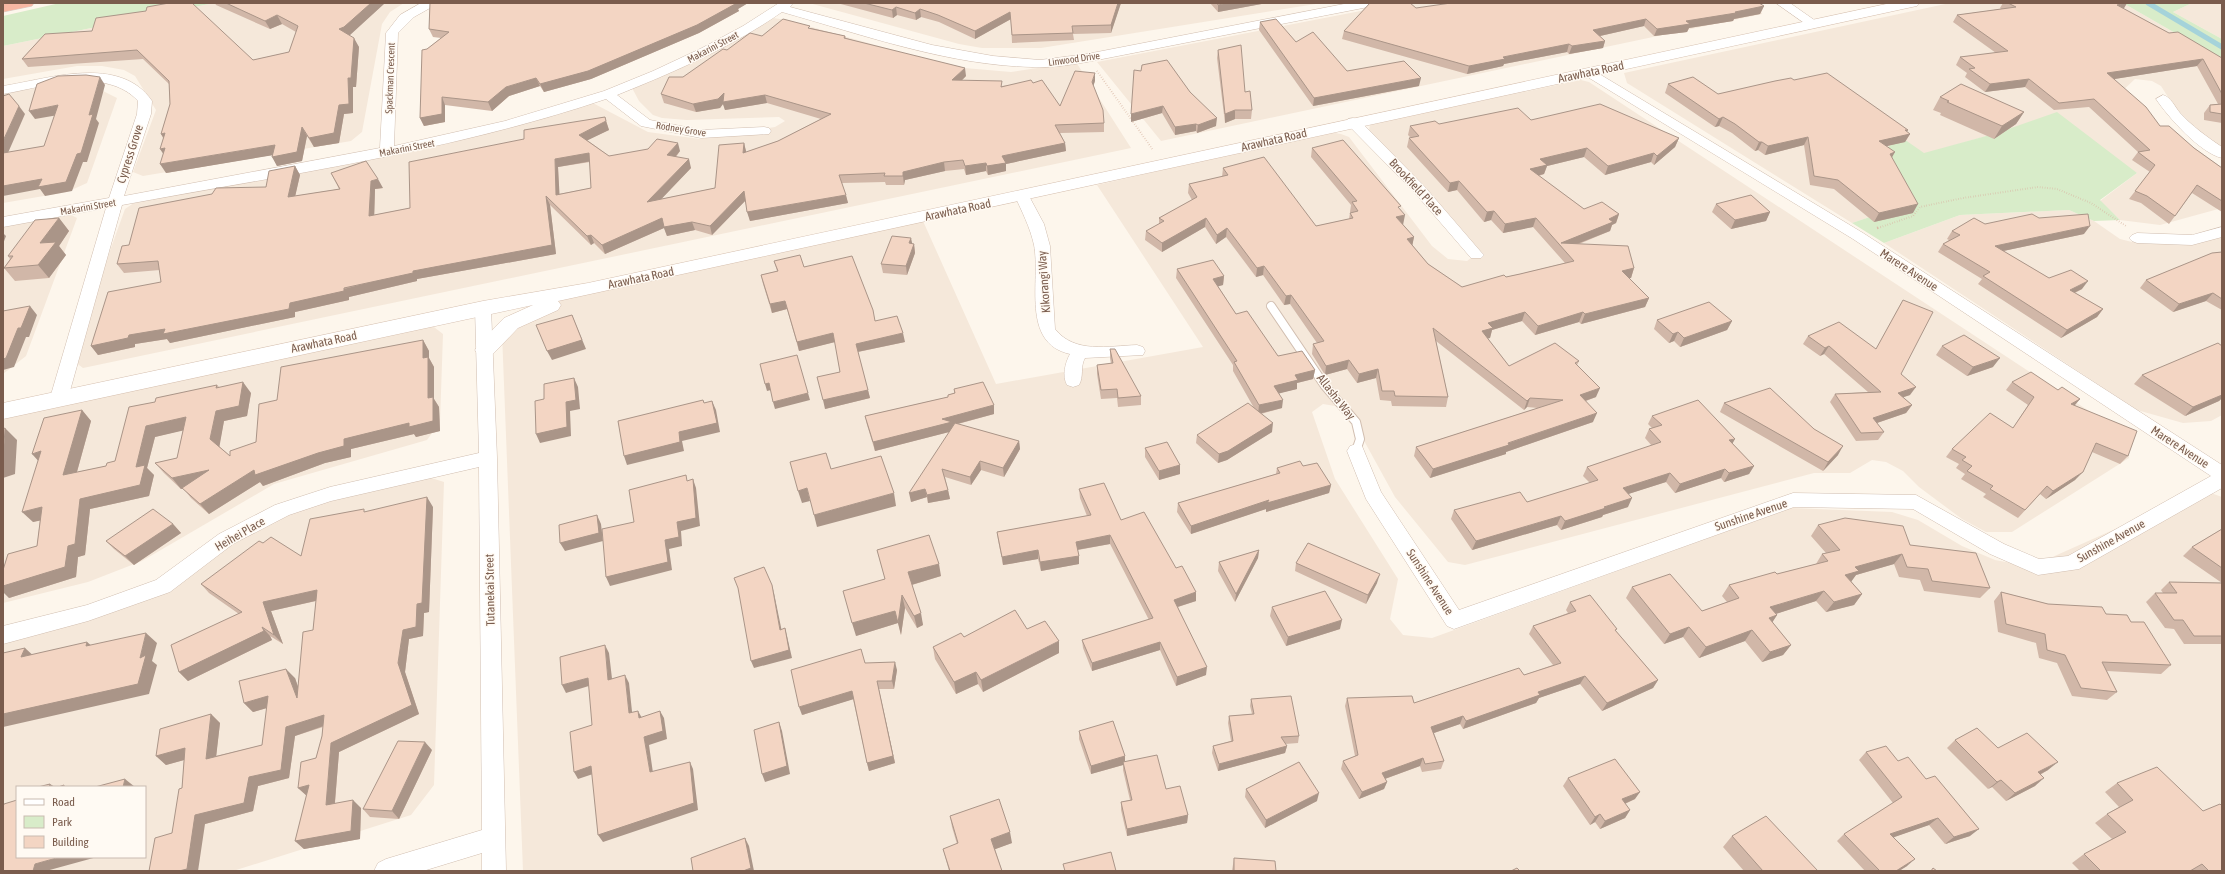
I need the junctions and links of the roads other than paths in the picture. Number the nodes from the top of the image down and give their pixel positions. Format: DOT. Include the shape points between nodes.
graph roads {
  1 [pos="27,3"];
  2 [pos="432,3"];
  3 [pos="1368,3"];
  4 [pos="1782,3"];
  5 [pos="1912,3"];
  6 [pos="784,5"];
  7 [pos="3,8"];
  8 [pos="1814,24"];
  9 [pos="1591,72"];
  10 [pos="3,90"];
  11 [pos="608,94"];
  12 [pos="2163,99"];
  13 [pos="1353,122"];
  14 [pos="764,131"];
  15 [pos="387,152"];
  16 [pos="2222,154"];
  17 [pos="1022,196"];
  18 [pos="115,202"];
  19 [pos="3,222"];
  20 [pos="2222,232"];
  21 [pos="2143,238"];
  22 [pos="1476,255"];
  23 [pos="588,289"];
  24 [pos="1271,306"];
  25 [pos="483,308"];
  26 [pos="485,350"];
  27 [pos="1080,351"];
  28 [pos="1137,352"];
  29 [pos="1073,381"];
  30 [pos="60,398"];
  31 [pos="3,411"];
  32 [pos="1356,451"];
  33 [pos="488,458"];
  34 [pos="2222,474"];
  35 [pos="2222,479"];
  36 [pos="3,635"];
  37 [pos="493,838"];
  38 [pos="386,871"];
  39 [pos="494,871"];
  1 -- 7 [label="highway"];
  2 -- 15 [label="street, Spackman Crescent" via="402,18 392,33"];
  3 -- 6 [label="street, Linwood Drive" via="1087,58 1047,63 1024,63 945,53"];
  4 -- 8 [label="street"];
  5 -- 8 [label="main road, Arawhata Road"];
  6 -- 11 [label="street, Makarini Street" via="692,58"];
  8 -- 9 [label="main road, Arawhata Road"];
  9 -- 13 [label="main road, Arawhata Road"];
  9 -- 34 [label="street, Marere Avenue" via="1858,236"];
  10 -- 18 [label="street, Cypress Grove" via="88,78 115,80 137,91 145,101 144,114"];
  11 -- 14 [label="street, Rodney Grove" via="646,123 701,134"];
  11 -- 15 [label="street, Makarini Street" via="490,131"];
  12 -- 16 [label="street" via="2183,125"];
  13 -- 17 [label="main road, Arawhata Road"];
  13 -- 22 [label="street, Brookfield Place" via="1420,190"];
  15 -- 18 [label="street, Makarini Street"];
  17 -- 23 [label="main road, Arawhata Road"];
  17 -- 27 [label="street, Kikorangi Way" via="1036,224 1042,246 1047,330 1055,340 1067,348"];
  18 -- 19 [label="street, Makarini Street"];
  18 -- 30 [label="street, Cypress Grove"];
  20 -- 21 [label="street" via="2192,240"];
  23 -- 25 [label="main road, Arawhata Road"];
  23 -- 26 [label="main road" via="511,323"];
  24 -- 32 [label="lane, Allasha Way" via="1325,386 1356,422 1360,435"];
  25 -- 26 [label="street, Tutanekai Street"];
  25 -- 30 [label="main road, Arawhata Road"];
  26 -- 33 [label="street, Tutanekai Street"];
  27 -- 28 [label="street, Kikorangi Way" via="1090,354"];
  27 -- 29 [label="street" via="1074,362"];
  30 -- 31 [label="main road, Arawhata Road"];
  32 -- 35 [label="street, Sunshine Avenue" via="1373,494 1454,620 1794,500 1916,502 1997,548 2038,567 2072,563"];
  33 -- 36 [label="street, Heihei Place" via="330,494 282,510 226,539 163,586 88,613"];
  33 -- 37 [label="street, Tutanekai Street"];
  37 -- 38 [label="street"];
  37 -- 39 [label="street, Tutanekai Street"];
}
